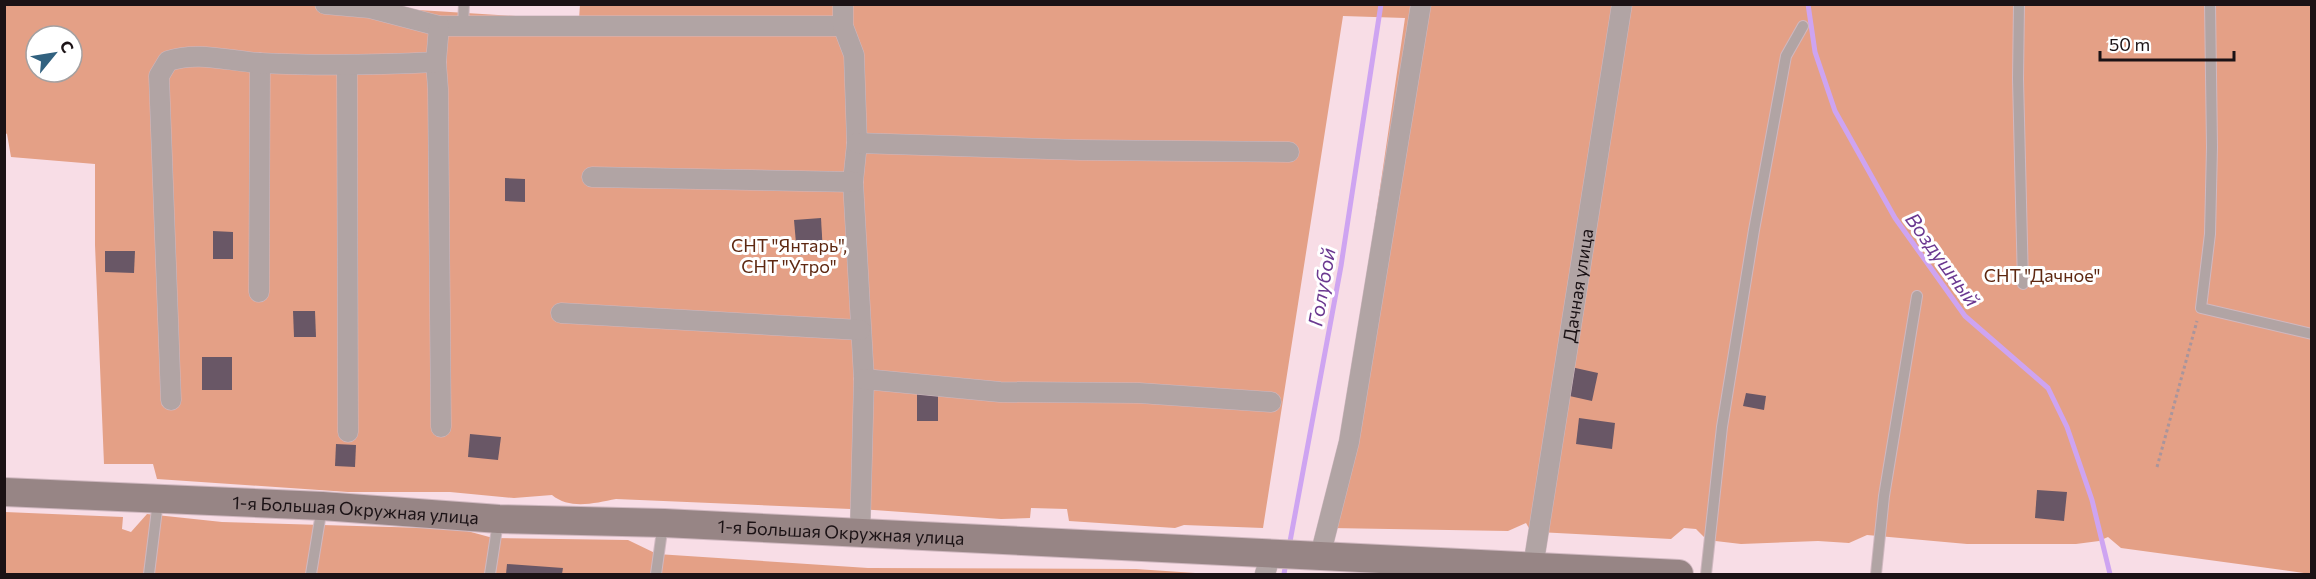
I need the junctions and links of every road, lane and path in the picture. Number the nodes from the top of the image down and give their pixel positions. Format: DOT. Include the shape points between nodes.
graph roads {
  1 [pos="325,4"];
  2 [pos="464,4"];
  3 [pos="843,4"];
  4 [pos="1420,4"];
  5 [pos="1622,4"];
  6 [pos="2019,4"];
  7 [pos="2210,4"];
  8 [pos="369,6"];
  9 [pos="439,26"];
  10 [pos="463,26"];
  11 [pos="843,26"];
  12 [pos="1803,26"];
  13 [pos="436,62"];
  14 [pos="260,63"];
  15 [pos="347,65"];
  16 [pos="857,143"];
  17 [pos="1288,152"];
  18 [pos="592,177"];
  19 [pos="853,182"];
  20 [pos="2022,284"];
  21 [pos="259,292"];
  22 [pos="1917,296"];
  23 [pos="2201,308"];
  24 [pos="561,313"];
  25 [pos="860,330"];
  26 [pos="2312,334"];
  27 [pos="864,379"];
  28 [pos="171,400"];
  29 [pos="1271,402"];
  30 [pos="441,427"];
  31 [pos="348,432"];
  32 [pos="2157,467"];
  33 [pos="4,492"];
  34 [pos="158,500"];
  35 [pos="322,506"];
  36 [pos="499,519"];
  37 [pos="664,523"];
  38 [pos="860,533"];
  39 [pos="1313,555"];
  40 [pos="1268,564"];
  41 [pos="1533,567"];
  42 [pos="1481,570"];
  43 [pos="148,574"];
  44 [pos="311,574"];
  45 [pos="490,574"];
  46 [pos="656,574"];
  47 [pos="1679,574"];
  48 [pos="1706,574"];
  49 [pos="1876,574"];
  1 -- 8 [label="street"];
  2 -- 10 [label="lane"];
  3 -- 11 [label="street"];
  4 -- 39 [label="street" via="1351,431"];
  5 -- 41 [label="street, Дачная улица"];
  6 -- 20 [label="lane"];
  7 -- 23 [label="lane" via="2210,234"];
  8 -- 9 [label="street"];
  9 -- 10 [label="street"];
  9 -- 13 [label="street"];
  10 -- 11 [label="street"];
  11 -- 16 [label="street" via="854,55"];
  12 -- 48 [label="lane" via="1786,56 1754,230 1722,427"];
  13 -- 15 [label="street"];
  13 -- 30 [label="street"];
  14 -- 15 [label="street"];
  14 -- 21 [label="street"];
  14 -- 28 [label="street" via="184,56 168,61 159,76"];
  15 -- 31 [label="street"];
  16 -- 17 [label="street"];
  16 -- 19 [label="street"];
  18 -- 19 [label="street"];
  19 -- 25 [label="street"];
  22 -- 49 [label="lane" via="1884,496"];
  23 -- 26 [label="lane"];
  23 -- 32 [label="path"];
  24 -- 25 [label="street"];
  25 -- 27 [label="street"];
  27 -- 29 [label="street" via="1000,392 1139,393"];
  27 -- 38 [label="street"];
  33 -- 34 [label="street, 1-я Большая Окружная улица"];
  34 -- 35 [label="street, 1-я Большая Окружная улица"];
  34 -- 43 [label="lane"];
  35 -- 36 [label="street, 1-я Большая Окружная улица"];
  35 -- 44 [label="lane"];
  36 -- 37 [label="street, 1-я Большая Окружная улица"];
  36 -- 45 [label="lane"];
  37 -- 38 [label="street, 1-я Большая Окружная улица"];
  37 -- 46 [label="lane"];
  38 -- 40 [label="street, 1-я Большая Окружная улица"];
  39 -- 40 [label="street, 1-я Большая Окружная улица"];
  39 -- 42 [label="street, 1-я Большая Окружная улица"];
  41 -- 42 [label="street, 1-я Большая Окружная улица"];
  41 -- 47 [label="street, 1-я Большая Окружная улица"];
}
